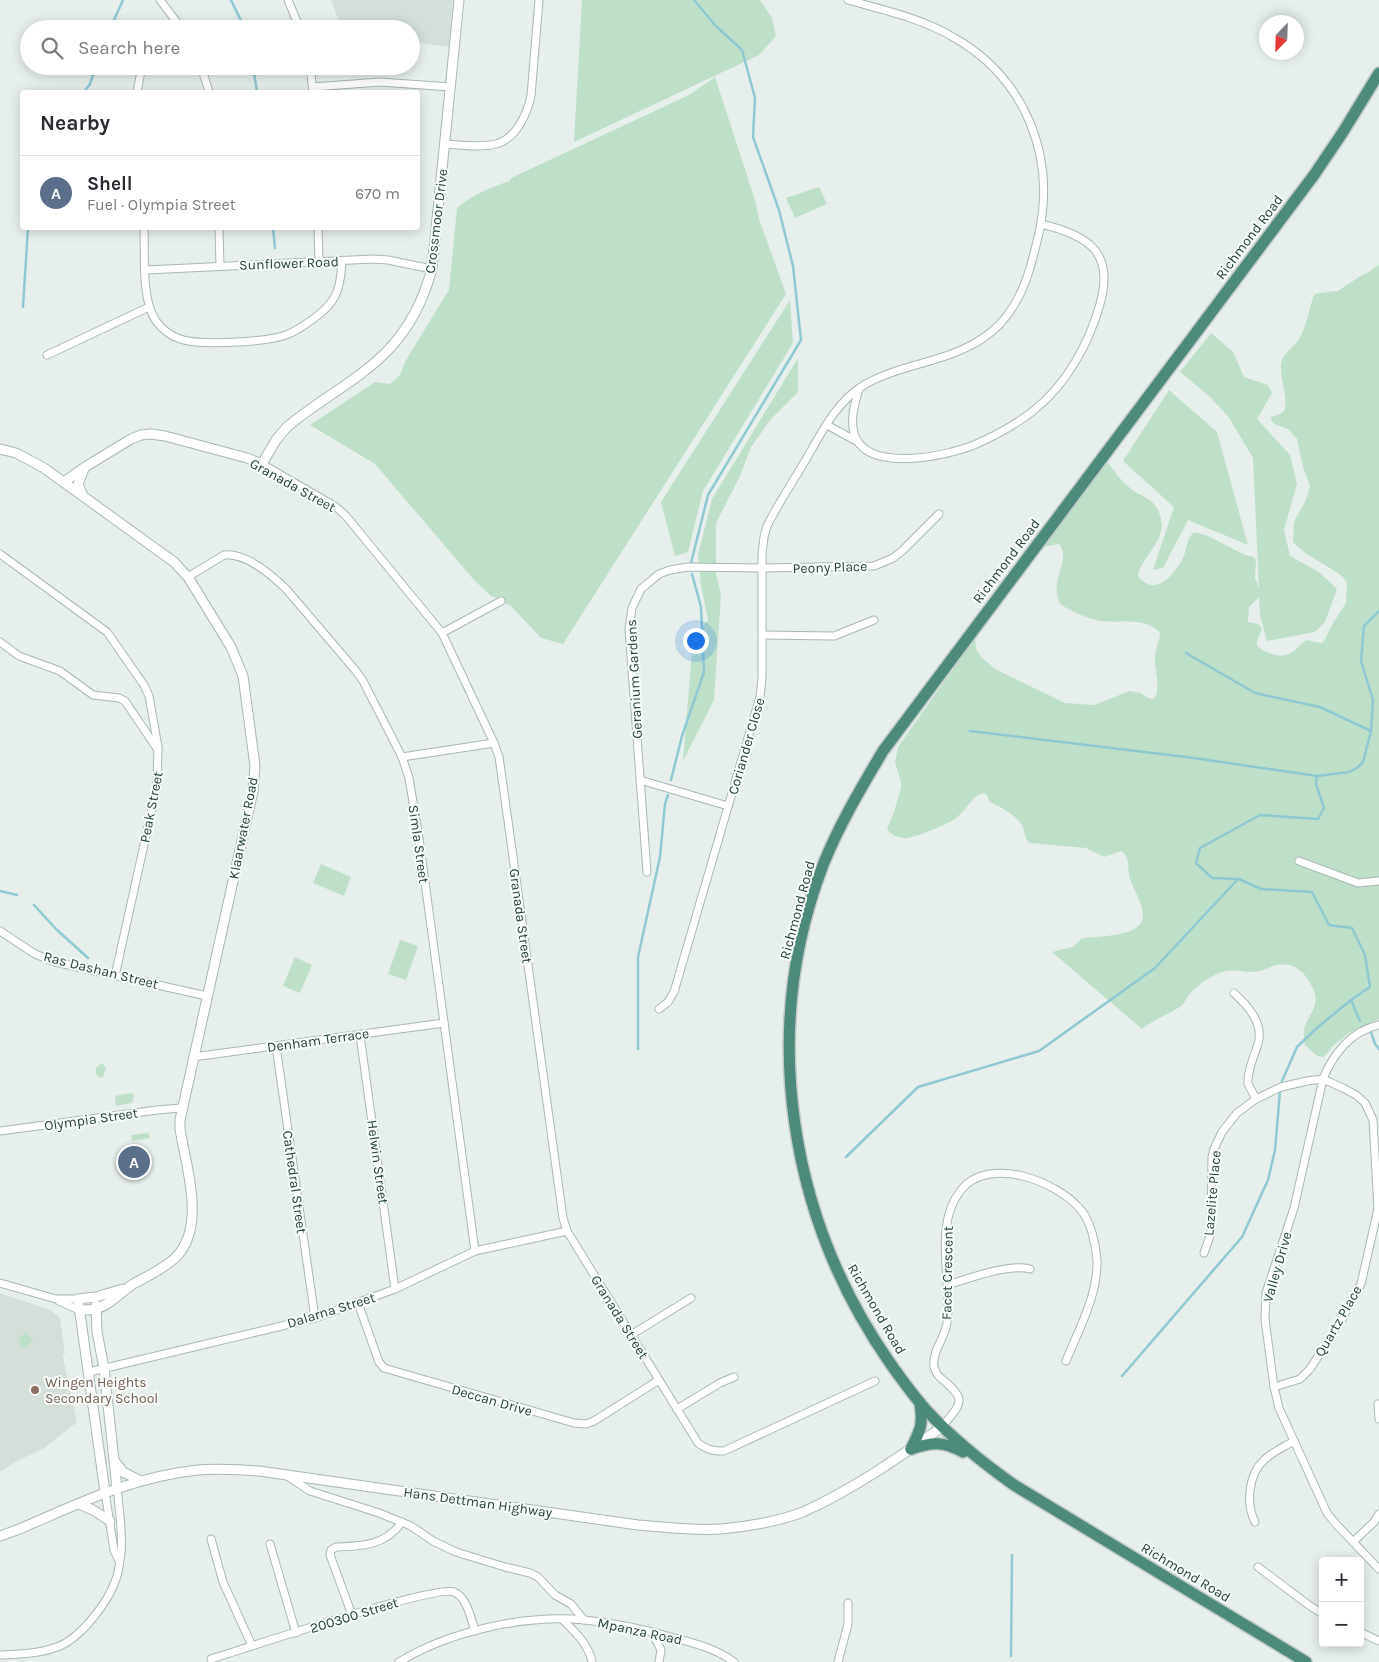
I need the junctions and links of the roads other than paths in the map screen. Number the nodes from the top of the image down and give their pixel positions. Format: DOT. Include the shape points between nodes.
graph roads {
  1 [pos="160,0"];
  2 [pos="288,0"];
  3 [pos="459,0"];
  4 [pos="539,0"];
  5 [pos="848,0"];
  6 [pos="174,20"];
  7 [pos="296,20"];
  8 [pos="1379,73"];
  9 [pos="140,75"];
  10 [pos="204,75"];
  11 [pos="311,75"];
  12 [pos="451,87"];
  13 [pos="138,90"];
  14 [pos="208,90"];
  15 [pos="313,90"];
  16 [pos="445,144"];
  17 [pos="1041,224"];
  18 [pos="144,230"];
  19 [pos="219,230"];
  20 [pos="318,230"];
  21 [pos="319,261"];
  22 [pos="342,261"];
  23 [pos="220,266"];
  24 [pos="432,269"];
  25 [pos="146,270"];
  26 [pos="149,307"];
  27 [pos="47,355"];
  28 [pos="859,388"];
  29 [pos="827,426"];
  30 [pos="858,442"];
  31 [pos="0,449"];
  32 [pos="262,464"];
  33 [pos="86,467"];
  34 [pos="64,482"];
  35 [pos="83,496"];
  36 [pos="939,514"];
  37 [pos="0,554"];
  38 [pos="762,568"];
  39 [pos="188,577"];
  40 [pos="501,601"];
  41 [pos="874,620"];
  42 [pos="442,633"];
  43 [pos="762,635"];
  44 [pos="0,642"];
  45 [pos="494,743"];
  46 [pos="158,750"];
  47 [pos="402,757"];
  48 [pos="640,780"];
  49 [pos="728,806"];
  50 [pos="1299,861"];
  51 [pos="647,872"];
  52 [pos="1379,881"];
  53 [pos="0,931"];
  54 [pos="115,976"];
  55 [pos="1234,993"];
  56 [pos="207,996"];
  57 [pos="660,1009"];
  58 [pos="444,1023"];
  59 [pos="1379,1025"];
  60 [pos="360,1035"];
  61 [pos="276,1046"];
  62 [pos="193,1057"];
  63 [pos="1322,1079"];
  64 [pos="1256,1099"];
  65 [pos="181,1108"];
  66 [pos="0,1131"];
  67 [pos="567,1232"];
  68 [pos="475,1250"];
  69 [pos="1204,1253"];
  70 [pos="1030,1269"];
  71 [pos="0,1283"];
  72 [pos="947,1285"];
  73 [pos="130,1286"];
  74 [pos="395,1290"];
  75 [pos="96,1297"];
  76 [pos="691,1298"];
  77 [pos="56,1299"];
  78 [pos="78,1299"];
  79 [pos="358,1303"];
  80 [pos="96,1309"];
  81 [pos="79,1310"];
  82 [pos="314,1318"];
  83 [pos="631,1335"];
  84 [pos="1066,1360"];
  85 [pos="104,1368"];
  86 [pos="89,1372"];
  87 [pos="734,1377"];
  88 [pos="659,1380"];
  89 [pos="875,1381"];
  90 [pos="1274,1387"];
  91 [pos="920,1402"];
  92 [pos="1378,1404"];
  93 [pos="677,1409"];
  94 [pos="1379,1419"];
  95 [pos="942,1427"];
  96 [pos="1294,1441"];
  97 [pos="911,1449"];
  98 [pos="114,1458"];
  99 [pos="986,1465"];
  100 [pos="286,1475"];
  101 [pos="141,1481"];
  102 [pos="117,1488"];
  103 [pos="106,1492"];
  104 [pos="79,1504"];
  105 [pos="1379,1514"];
  106 [pos="110,1522"];
  107 [pos="402,1522"];
  108 [pos="1255,1522"];
  109 [pos="0,1536"];
  110 [pos="211,1539"];
  111 [pos="1353,1542"];
  112 [pos="270,1544"];
  113 [pos="119,1561"];
  114 [pos="1258,1567"];
  115 [pos="1379,1569"];
  116 [pos="848,1603"];
  117 [pos="1319,1612"];
  118 [pos="352,1615"];
  119 [pos="563,1620"];
  120 [pos="584,1620"];
  121 [pos="475,1631"];
  122 [pos="652,1632"];
  123 [pos="296,1633"];
  124 [pos="1364,1634"];
  125 [pos="1379,1641"];
  126 [pos="252,1646"];
  127 [pos="0,1656"];
  128 [pos="211,1659"];
  129 [pos="399,1662"];
  130 [pos="592,1662"];
  131 [pos="659,1662"];
  132 [pos="734,1662"];
  133 [pos="838,1662"];
  134 [pos="1306,1662"];
  1 -- 6 [label="street"];
  2 -- 7 [label="street"];
  3 -- 12 [label="street, Crossmoor Drive"];
  4 -- 16 [label="street" via="531,96 521,123 499,143 480,146"];
  5 -- 17 [label="street, Coriander Close" via="908,18 953,37 989,63 1007,83 1024,110 1039,148 1044,191"];
  8 -- 91 [label="highway, Richmond Road" via="1314,175 883,751 846,814 813,896 797,958 791,1007 789,1072 797,1145 811,1200 834,1264 853,1304 876,1343"];
  9 -- 13 [label="street"];
  10 -- 14 [label="street"];
  11 -- 15 [label="street"];
  12 -- 15 [label="street" via="380,82"];
  12 -- 16 [label="street, Crossmoor Drive"];
  16 -- 24 [label="street, Crossmoor Drive"];
  17 -- 28 [label="street, Coriander Close" via="1028,279 1020,296 989,334 964,349"];
  17 -- 30 [label="street" via="1084,239 1101,261 1105,282 1084,347 1049,396 1005,430 957,451 923,458 888,458 870,452"];
  18 -- 25 [label="street"];
  19 -- 23 [label="street"];
  20 -- 21 [label="street"];
  21 -- 22 [label="street, Sunflower Road"];
  21 -- 23 [label="street, Sunflower Road"];
  22 -- 24 [label="street, Sunflower Road" via="388,260"];
  22 -- 26 [label="street" via="339,284 331,302 296,330 279,336 228,341 186,340 162,327"];
  23 -- 25 [label="street, Sunflower Road"];
  24 -- 32 [label="street, Crossmoor Drive" via="419,304 389,349 286,428"];
  25 -- 26 [label="street"];
  26 -- 27 [label="street"];
  28 -- 29 [label="street, Coriander Close" via="841,404"];
  28 -- 30 [label="street" via="852,422"];
  29 -- 30 [label="street"];
  29 -- 38 [label="street, Coriander Close" via="767,526"];
  31 -- 34 [label="street, Klaarwater Road" via="30,460"];
  32 -- 33 [label="street, Granada Street" via="150,434 131,439"];
  32 -- 42 [label="street, Granada Street" via="329,502 346,516"];
  33 -- 34 [label="street, Granada Street"];
  33 -- 35 [label="street" via="78,484"];
  34 -- 35 [label="street, Klaarwater Road"];
  35 -- 39 [label="street, Klaarwater Road" via="174,562"];
  36 -- 38 [label="street, Peony Place" via="902,551 874,566"];
  37 -- 46 [label="street, Peak Street" via="96,622 115,641 149,696"];
  38 -- 43 [label="street, Coriander Close"];
  38 -- 48 [label="street, Geranium Gardens" via="688,567 670,570 649,581 636,598 629,629"];
  39 -- 47 [label="street, Simla Street" via="229,555 263,569 276,579 356,671"];
  39 -- 56 [label="street, Klaarwater Road" via="231,647 243,676 255,766 253,791"];
  40 -- 42 [label="street"];
  41 -- 43 [label="street" via="834,636"];
  42 -- 45 [label="street, Granada Street"];
  43 -- 49 [label="street, Coriander Close" via="762,691"];
  44 -- 46 [label="street" via="19,656 63,672 93,695 126,702"];
  45 -- 47 [label="street"];
  45 -- 67 [label="street, Granada Street" via="499,757"];
  46 -- 54 [label="street, Peak Street" via="157,786"];
  47 -- 58 [label="street, Simla Street" via="409,778"];
  48 -- 49 [label="street"];
  48 -- 51 [label="street, Geranium Gardens"];
  49 -- 57 [label="street, Coriander Close" via="674,992"];
  50 -- 52 [label="street" via="1358,882"];
  53 -- 54 [label="street, Ras Dashan Street" via="35,954 55,962"];
  54 -- 56 [label="street, Ras Dashan Street"];
  55 -- 64 [label="street" via="1246,1004 1258,1026 1259,1041 1248,1079"];
  56 -- 62 [label="street, Klaarwater Road"];
  58 -- 60 [label="street, Denham Terrace"];
  58 -- 68 [label="street, Simla Street"];
  59 -- 63 [label="street, Valley Drive" via="1342,1046 1328,1064"];
  60 -- 61 [label="street, Denham Terrace"];
  60 -- 74 [label="street, Helwin Street"];
  61 -- 62 [label="street, Denham Terrace"];
  61 -- 82 [label="street, Cathedral Street"];
  62 -- 65 [label="street, Klaarwater Road"];
  63 -- 64 [label="street, Lazelite Place" via="1281,1087"];
  63 -- 90 [label="street, Valley Drive" via="1294,1208 1266,1293"];
  63 -- 90 [label="street, Quartz Place" via="1356,1095 1371,1113 1378,1209 1361,1284 1352,1303 1306,1374"];
  64 -- 69 [label="street, Lazelite Place" via="1228,1123 1214,1149 1211,1233"];
  65 -- 66 [label="street, Olympia Street"];
  65 -- 73 [label="street, Klaarwater Road" via="180,1129 193,1204 190,1234 177,1256 166,1266"];
  67 -- 68 [label="street, Dalarna Street"];
  67 -- 83 [label="street, Granada Street"];
  68 -- 74 [label="street, Dalarna Street"];
  70 -- 72 [label="street" via="1016,1267"];
  71 -- 77 [label="street"];
  72 -- 84 [label="street, Facet Crescent" via="945,1260 949,1213 962,1188 976,1178 994,1173 1015,1174 1045,1184 1071,1199 1086,1216 1097,1260 1092,1297"];
  72 -- 95 [label="street, Facet Crescent" via="947,1322 934,1365 935,1371 959,1397 958,1404"];
  73 -- 75 [label="street, Klaarwater Road"];
  73 -- 80 [label="street, Klaarwater Road"];
  74 -- 79 [label="street, Dalarna Street"];
  75 -- 78 [label="street, Klaarwater Road"];
  75 -- 80 [label="street"];
  76 -- 83 [label="street"];
  77 -- 78 [label="street"];
  77 -- 81 [label="street"];
  78 -- 81 [label="street"];
  79 -- 82 [label="street, Dalarna Street"];
  79 -- 88 [label="street, Deccan Drive" via="378,1362 384,1368 574,1423 594,1421"];
  80 -- 81 [label="street, Klaarwater Road"];
  80 -- 85 [label="street"];
  81 -- 86 [label="street"];
  82 -- 85 [label="street, Dalarna Street"];
  83 -- 88 [label="street, Granada Street"];
  85 -- 86 [label="street, Dalarna Street"];
  85 -- 98 [label="street"];
  86 -- 103 [label="street"];
  87 -- 93 [label="street"];
  88 -- 93 [label="street, Granada Street"];
  89 -- 93 [label="street, Granada Street" via="724,1450 714,1451 698,1443"];
  90 -- 96 [label="street, Valley Drive" via="1279,1408"];
  91 -- 95 [label="highway, Richmond Road"];
  91 -- 97 [label="highway" via="922,1421"];
  92 -- 94 [label="street"];
  95 -- 97 [label="street, Hans Dettman Highway"];
  95 -- 99 [label="highway, Richmond Road"];
  96 -- 108 [label="street" via="1264,1459 1255,1472 1250,1505"];
  96 -- 111 [label="street, Valley Drive" via="1327,1513"];
  97 -- 99 [label="highway" via="932,1443 951,1445"];
  97 -- 100 [label="street, Hans Dettman Highway" via="801,1512 722,1529 688,1530 638,1525"];
  98 -- 101 [label="street" via="120,1470"];
  98 -- 102 [label="street"];
  99 -- 134 [label="highway, Richmond Road" via="1066,1518"];
  100 -- 101 [label="street, Hans Dettman Highway" via="207,1470"];
  100 -- 107 [label="street" via="310,1491"];
  101 -- 102 [label="street, Hans Dettman Highway"];
  102 -- 103 [label="street, Hans Dettman Highway"];
  102 -- 113 [label="street"];
  103 -- 104 [label="street, Hans Dettman Highway"];
  103 -- 106 [label="street"];
  104 -- 106 [label="street"];
  104 -- 109 [label="street, Hans Dettman Highway"];
  105 -- 111 [label="street"];
  106 -- 113 [label="street"];
  107 -- 118 [label="street" via="391,1535 380,1540 331,1550"];
  107 -- 120 [label="street" via="456,1552 538,1577 555,1595 571,1604"];
  110 -- 126 [label="street" via="223,1582"];
  111 -- 115 [label="street, Valley Drive"];
  112 -- 123 [label="street"];
  113 -- 127 [label="street" via="107,1598 74,1639 36,1653"];
  114 -- 117 [label="street"];
  116 -- 133 [label="street" via="848,1624"];
  118 -- 121 [label="street, 200300 Street" via="451,1590 463,1600"];
  118 -- 123 [label="street, 200300 Street"];
  119 -- 120 [label="street, Mpanza Road"];
  119 -- 121 [label="street, Mpanza Road" via="518,1622"];
  119 -- 130 [label="street" via="586,1646"];
  120 -- 122 [label="street, Mpanza Road"];
  121 -- 129 [label="street, Mpanza Road" via="439,1642"];
  122 -- 131 [label="street" via="661,1650"];
  122 -- 132 [label="street, Mpanza Road" via="707,1647"];
  123 -- 126 [label="street, 200300 Street"];
  124 -- 125 [label="street"];
  126 -- 128 [label="street, 200300 Street"];
}
